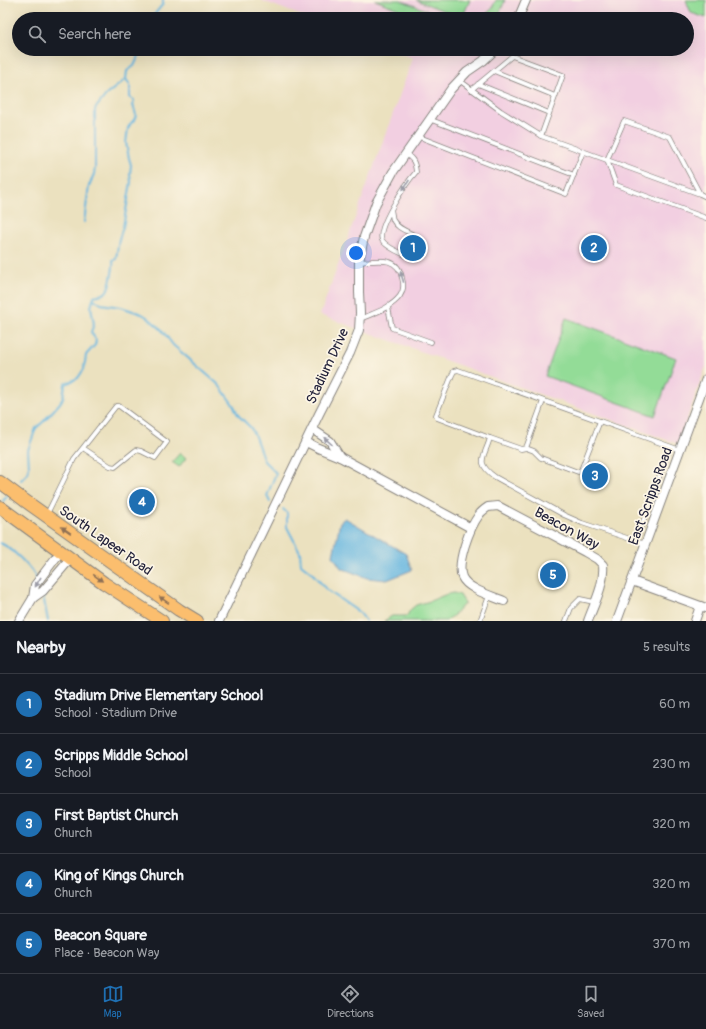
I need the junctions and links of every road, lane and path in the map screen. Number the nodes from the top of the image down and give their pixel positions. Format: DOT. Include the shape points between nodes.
graph roads {
  1 [pos="526,0"];
  2 [pos="521,12"];
  3 [pos="488,56"];
  4 [pos="494,71"];
  5 [pos="459,80"];
  6 [pos="478,84"];
  7 [pos="471,90"];
  8 [pos="556,96"];
  9 [pos="549,113"];
  10 [pos="429,119"];
  11 [pos="417,136"];
  12 [pos="541,136"];
  13 [pos="583,152"];
  14 [pos="406,153"];
  15 [pos="607,160"];
  16 [pos="574,175"];
  17 [pos="700,194"];
  18 [pos="706,197"];
  19 [pos="391,210"];
  20 [pos="706,218"];
  21 [pos="359,262"];
  22 [pos="388,307"];
  23 [pos="360,319"];
  24 [pos="431,342"];
  25 [pos="706,379"];
  26 [pos="543,401"];
  27 [pos="600,421"];
  28 [pos="312,429"];
  29 [pos="490,438"];
  30 [pos="306,442"];
  31 [pos="670,447"];
  32 [pos="83,448"];
  33 [pos="526,448"];
  34 [pos="680,450"];
  35 [pos="340,457"];
  36 [pos="8,488"];
  37 [pos="0,506"];
  38 [pos="41,512"];
  39 [pos="25,524"];
  40 [pos="471,528"];
  41 [pos="636,541"];
  42 [pos="645,544"];
  43 [pos="60,551"];
  44 [pos="71,558"];
  45 [pos="632,581"];
  46 [pos="490,595"];
  47 [pos="33,598"];
  48 [pos="504,600"];
  49 [pos="594,602"];
  50 [pos="139,606"];
  51 [pos="703,607"];
  52 [pos="19,621"];
  53 [pos="162,621"];
  54 [pos="172,621"];
  55 [pos="197,621"];
  56 [pos="219,621"];
  57 [pos="480,621"];
  58 [pos="566,621"];
  59 [pos="588,621"];
  60 [pos="617,621"];
  61 [pos="695,621"];
  1 -- 2 [label="street"];
  3 -- 5 [label="street, Stadium Drive"];
  4 -- 6 [label="lane"];
  4 -- 8 [label="lane"];
  4 -- 8 [label="lane" via="512,56 563,75"];
  5 -- 7 [label="lane"];
  5 -- 10 [label="street, Stadium Drive"];
  6 -- 7 [label="lane"];
  6 -- 9 [label="lane"];
  7 -- 12 [label="lane"];
  8 -- 9 [label="lane"];
  9 -- 12 [label="lane"];
  10 -- 11 [label="street, Stadium Drive"];
  10 -- 16 [label="lane"];
  11 -- 14 [label="street, Stadium Drive"];
  11 -- 16 [label="lane" via="566,194"];
  12 -- 13 [label="lane"];
  13 -- 15 [label="lane"];
  13 -- 16 [label="lane"];
  14 -- 19 [label="lane, one-way" via="413,160 416,172 407,182"];
  14 -- 21 [label="street, Stadium Drive" via="376,203"];
  15 -- 17 [label="lane"];
  15 -- 17 [label="lane" via="624,121 670,137"];
  15 -- 20 [label="lane" via="616,185"];
  17 -- 18 [label="lane"];
  19 -- 19 [label="lane" via="381,231 383,242 411,257 416,255 423,246 421,241 414,234 399,228 393,220"];
  22 -- 21 [label="lane, one-way" via="401,295 404,286 402,273 395,264 384,260"];
  21 -- 23 [label="street, Stadium Drive"];
  22 -- 23 [label="lane"];
  22 -- 24 [label="lane" via="392,328"];
  23 -- 28 [label="street, Stadium Drive" via="359,330 350,352"];
  25 -- 34 [label="street, East Scripps Road"];
  26 -- 27 [label="lane"];
  26 -- 29 [label="lane" via="458,370 454,371 437,418"];
  26 -- 33 [label="lane"];
  27 -- 31 [label="lane"];
  27 -- 33 [label="lane" via="578,472 541,458"];
  28 -- 30 [label="street, Stadium Drive"];
  35 -- 28 [label="street, one-way" via="330,441"];
  29 -- 33 [label="lane" via="521,449"];
  29 -- 41 [label="lane" via="482,460 487,472 494,478 582,523"];
  30 -- 35 [label="street"];
  30 -- 56 [label="street, Stadium Drive"];
  31 -- 34 [label="lane"];
  31 -- 41 [label="lane"];
  32 -- 32 [label="lane" via="118,405 167,442 155,458 136,450 115,467"];
  32 -- 38 [label="lane" via="72,462 58,494"];
  34 -- 42 [label="street, East Scripps Road"];
  35 -- 40 [label="street"];
  36 -- 38 [label="main road, South Lapeer Road"];
  37 -- 39 [label="main road"];
  38 -- 39 [label="main road"];
  55 -- 38 [label="main road, South Lapeer Road, one-way"];
  39 -- 43 [label="main road"];
  40 -- 46 [label="street, Beacon Way" via="462,557 462,577 470,586"];
  40 -- 49 [label="street, Beacon Way" via="479,514 488,507 498,506 597,559 603,565 604,573"];
  41 -- 42 [label="lane"];
  42 -- 45 [label="street, East Scripps Road"];
  43 -- 44 [label="main road"];
  43 -- 47 [label="street, one-way" via="35,585"];
  44 -- 47 [label="street" via="44,591"];
  44 -- 50 [label="main road, one-way"];
  45 -- 51 [label="street"];
  45 -- 60 [label="street, East Scripps Road"];
  46 -- 48 [label="street, Beacon Way"];
  46 -- 57 [label="lane"];
  47 -- 52 [label="street"];
  49 -- 58 [label="lane" via="580,599 571,608"];
  49 -- 59 [label="street, Beacon Way"];
  50 -- 53 [label="main road"];
  50 -- 54 [label="main road" via="158,612"];
  51 -- 61 [label="street"];
}
